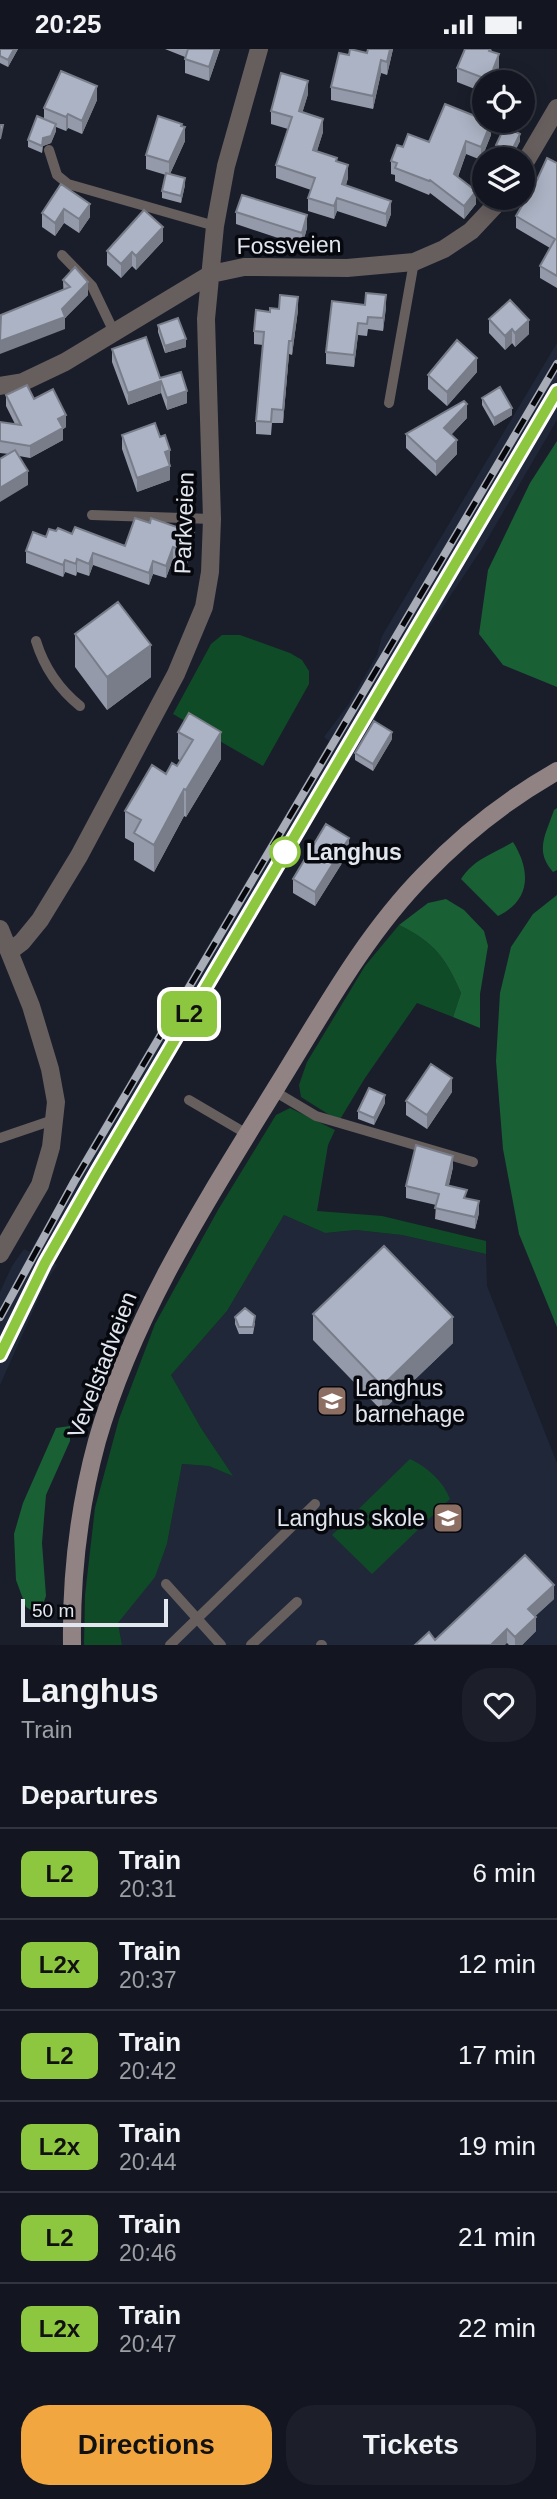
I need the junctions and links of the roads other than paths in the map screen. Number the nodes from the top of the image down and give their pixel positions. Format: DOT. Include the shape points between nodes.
graph roads {
  1 [pos="259,49"];
  2 [pos="557,108"];
  3 [pos="534,147"];
  4 [pos="49,150"];
  5 [pos="491,210"];
  6 [pos="215,226"];
  7 [pos="62,255"];
  8 [pos="414,262"];
  9 [pos="211,274"];
  10 [pos="114,332"];
  11 [pos="0,386"];
  12 [pos="389,403"];
  13 [pos="92,515"];
  14 [pos="212,519"];
  15 [pos="36,641"];
  16 [pos="80,706"];
  17 [pos="557,771"];
  18 [pos="0,929"];
  19 [pos="10,951"];
  20 [pos="274,1091"];
  21 [pos="189,1100"];
  22 [pos="56,1119"];
  23 [pos="247,1134"];
  24 [pos="0,1138"];
  25 [pos="473,1162"];
  26 [pos="0,1254"];
  27 [pos="315,1504"];
  28 [pos="166,1584"];
  29 [pos="297,1602"];
  30 [pos="198,1619"];
  31 [pos="72,1645"];
  32 [pos="170,1645"];
  33 [pos="221,1645"];
  34 [pos="251,1645"];
  1 -- 6 [label="street, Parkveien" via="226,166"];
  2 -- 3 [label="street"];
  4 -- 6 [label="lane" via="57,175 68,184"];
  5 -- 8 [label="street, Fossveien" via="471,232"];
  6 -- 9 [label="street, Parkveien"];
  7 -- 10 [label="lane" via="92,286"];
  8 -- 9 [label="street, Fossveien" via="347,268 244,267"];
  8 -- 12 [label="lane"];
  9 -- 10 [label="street, Fossveien"];
  9 -- 14 [label="street, Parkveien" via="206,319"];
  10 -- 11 [label="street, Fossveien" via="23,382"];
  13 -- 14 [label="lane"];
  14 -- 19 [label="street, Parkveien" via="204,607 186,653 79,856 40,920"];
  15 -- 16 [label="lane" via="41,659 65,694"];
  17 -- 20 [label="main road, Vevelstadveien" via="493,813 423,875 349,970"];
  18 -- 19 [label="street"];
  19 -- 22 [label="street" via="50,1069"];
  20 -- 23 [label="main road, Vevelstadveien"];
  20 -- 25 [label="lane" via="316,1116"];
  21 -- 23 [label="lane"];
  22 -- 24 [label="lane"];
  22 -- 26 [label="street" via="40,1185"];
  23 -- 31 [label="main road, Vevelstadveien" via="163,1277 115,1387 84,1495"];
  27 -- 30 [label="lane"];
  28 -- 30 [label="lane"];
  29 -- 34 [label="lane"];
  30 -- 32 [label="lane"];
  30 -- 33 [label="lane"];
}
